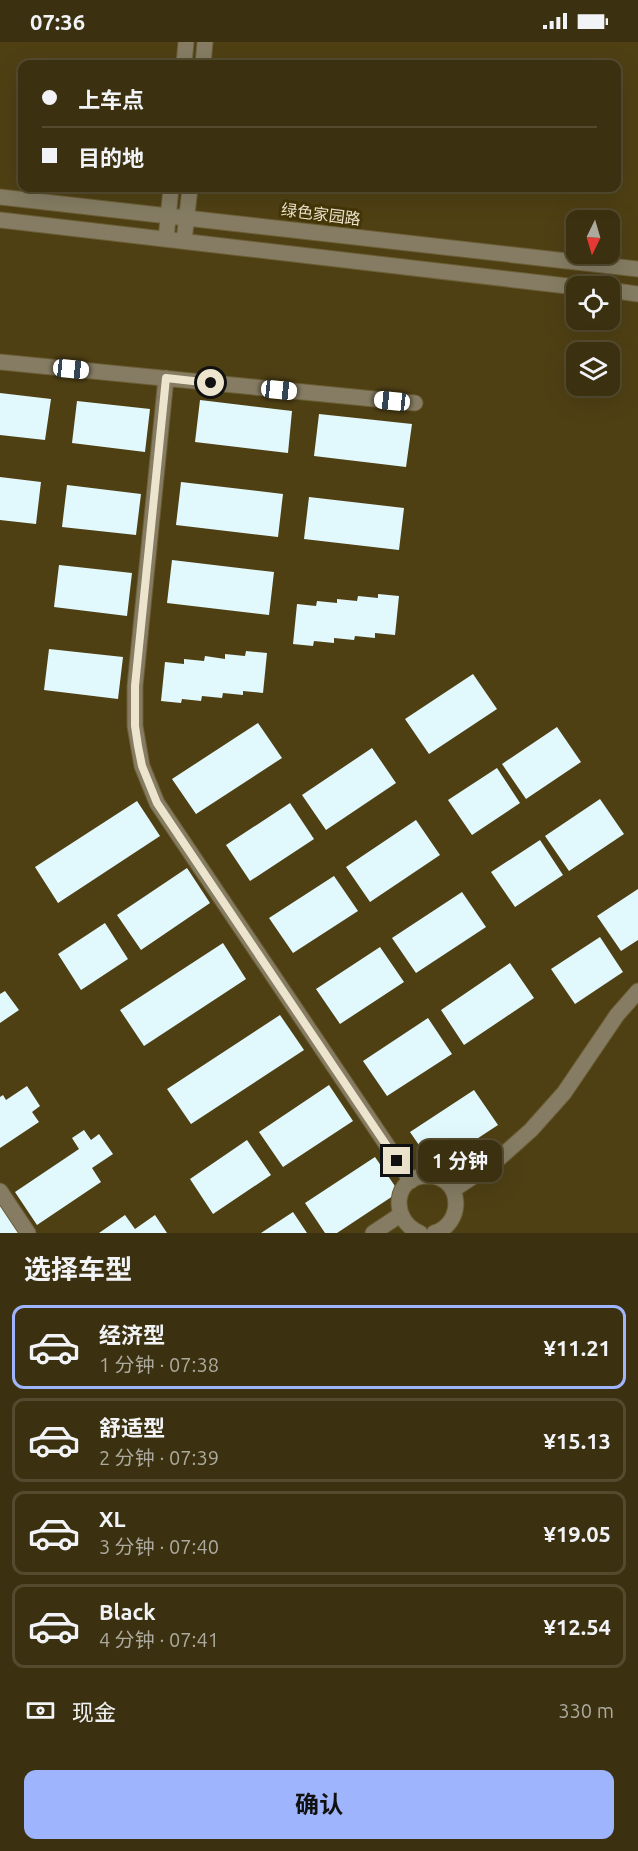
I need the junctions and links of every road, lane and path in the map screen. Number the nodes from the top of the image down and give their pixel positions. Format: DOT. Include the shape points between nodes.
graph roads {
  1 [pos="186,42"];
  2 [pos="205,42"];
  3 [pos="184,60"];
  4 [pos="203,60"];
  5 [pos="171,192"];
  6 [pos="190,192"];
  7 [pos="0,197"];
  8 [pos="168,216"];
  9 [pos="187,218"];
  10 [pos="0,220"];
  11 [pos="166,239"];
  12 [pos="184,241"];
  13 [pos="638,269"];
  14 [pos="566,286"];
  15 [pos="620,292"];
  16 [pos="638,294"];
  17 [pos="0,362"];
  18 [pos="166,378"];
  19 [pos="415,403"];
  20 [pos="638,991"];
  21 [pos="411,1181"];
  22 [pos="453,1190"];
  23 [pos="0,1191"];
  24 [pos="400,1215"];
  25 [pos="28,1233"];
  26 [pos="373,1233"];
  27 [pos="420,1233"];
  28 [pos="434,1233"];
  1 -- 3 [label="street"];
  2 -- 4 [label="street"];
  5 -- 8 [label="street"];
  6 -- 9 [label="street"];
  7 -- 8 [label="street, 绿色家园路"];
  8 -- 9 [label="street, 绿色家园路"];
  8 -- 11 [label="street"];
  9 -- 12 [label="street"];
  9 -- 13 [label="street, 绿色家园路"];
  10 -- 11 [label="street"];
  11 -- 12 [label="street"];
  12 -- 14 [label="street"];
  15 -- 16 [label="street"];
  17 -- 18 [label="street"];
  18 -- 19 [label="street"];
  18 -- 21 [label="street" via="135,686 135,726 142,766 157,803"];
  20 -- 22 [label="street" via="564,1093 531,1130 494,1163"];
  21 -- 22 [label="street" via="429,1176 439,1178"];
  21 -- 24 [label="street" via="399,1196"];
  22 -- 28 [label="street" via="457,1209 454,1218"];
  23 -- 25 [label="street"];
  24 -- 26 [label="street"];
  24 -- 27 [label="street" via="412,1230"];
}
